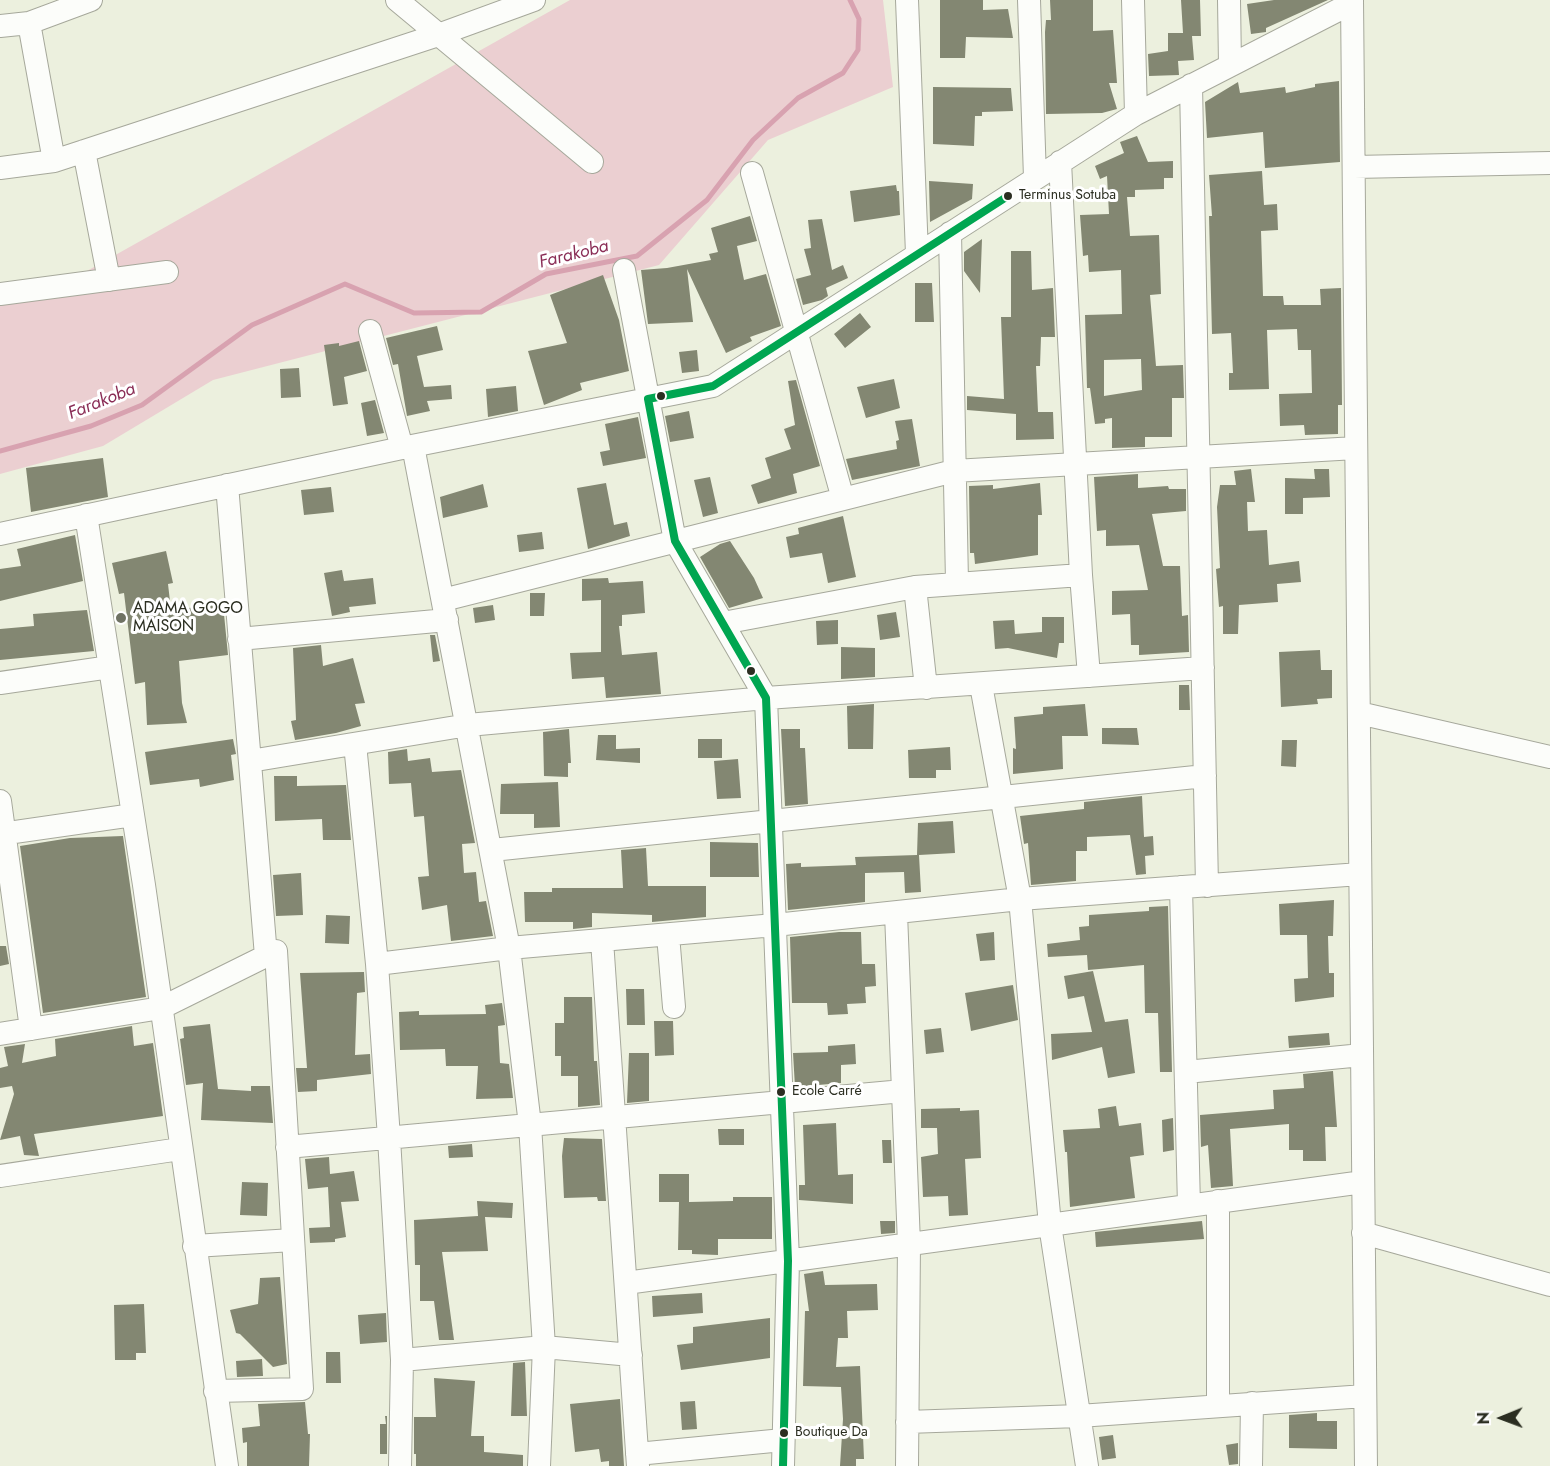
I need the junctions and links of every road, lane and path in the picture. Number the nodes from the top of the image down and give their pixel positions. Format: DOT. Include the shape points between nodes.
graph roads {
  1 [pos="91,0"];
  2 [pos="397,0"];
  3 [pos="534,0"];
  4 [pos="907,0"];
  5 [pos="1029,0"];
  6 [pos="1133,0"];
  7 [pos="1229,0"];
  8 [pos="1352,1"];
  9 [pos="29,23"];
  10 [pos="0,26"];
  11 [pos="438,34"];
  12 [pos="1230,65"];
  13 [pos="1191,85"];
  14 [pos="1136,114"];
  15 [pos="84,151"];
  16 [pos="54,161"];
  17 [pos="592,162"];
  18 [pos="1060,162"];
  19 [pos="1550,164"];
  20 [pos="1354,167"];
  21 [pos="0,168"];
  22 [pos="752,174"];
  23 [pos="1035,178"];
  24 [pos="950,233"];
  25 [pos="917,254"];
  26 [pos="624,270"];
  27 [pos="167,272"];
  28 [pos="109,280"];
  29 [pos="0,294"];
  30 [pos="370,332"];
  31 [pos="796,332"];
  32 [pos="648,399"];
  33 [pos="408,447"];
  34 [pos="1356,448"];
  35 [pos="1199,457"];
  36 [pos="1076,464"];
  37 [pos="954,471"];
  38 [pos="227,485"];
  39 [pos="843,499"];
  40 [pos="86,515"];
  41 [pos="0,534"];
  42 [pos="675,541"];
  43 [pos="1081,575"];
  44 [pos="957,582"];
  45 [pos="915,587"];
  46 [pos="445,610"];
  47 [pos="723,623"];
  48 [pos="240,639"];
  49 [pos="110,667"];
  50 [pos="1203,668"];
  51 [pos="1089,676"];
  52 [pos="0,683"];
  53 [pos="981,685"];
  54 [pos="926,688"];
  55 [pos="766,698"];
  56 [pos="1359,713"];
  57 [pos="468,726"];
  58 [pos="355,744"];
  59 [pos="1550,757"];
  60 [pos="250,760"];
  61 [pos="1205,776"];
  62 [pos="1001,796"];
  63 [pos="0,801"];
  64 [pos="133,815"];
  65 [pos="771,819"];
  66 [pos="2,834"];
  67 [pos="492,850"];
  68 [pos="1360,874"];
  69 [pos="1181,886"];
  70 [pos="1207,886"];
  71 [pos="1020,899"];
  72 [pos="896,913"];
  73 [pos="775,926"];
  74 [pos="668,934"];
  75 [pos="602,940"];
  76 [pos="509,948"];
  77 [pos="266,956"];
  78 [pos="377,964"];
  79 [pos="674,1006"];
  80 [pos="161,1008"];
  81 [pos="31,1029"];
  82 [pos="0,1034"];
  83 [pos="1362,1055"];
  84 [pos="1186,1072"];
  85 [pos="903,1091"];
  86 [pos="782,1102"];
  87 [pos="614,1117"];
  88 [pos="530,1125"];
  89 [pos="389,1138"];
  90 [pos="287,1147"];
  91 [pos="180,1149"];
  92 [pos="0,1176"];
  93 [pos="1363,1182"];
  94 [pos="1218,1202"];
  95 [pos="1189,1206"];
  96 [pos="1050,1225"];
  97 [pos="1363,1233"];
  98 [pos="293,1240"];
  99 [pos="909,1244"];
  100 [pos="194,1246"];
  101 [pos="788,1261"];
  102 [pos="626,1283"];
  103 [pos="1550,1285"];
  104 [pos="544,1347"];
  105 [pos="630,1355"];
  106 [pos="402,1360"];
  107 [pos="215,1391"];
  108 [pos="1365,1396"];
  109 [pos="1252,1403"];
  110 [pos="1218,1405"];
  111 [pos="1079,1416"];
  112 [pos="907,1422"];
  113 [pos="783,1440"];
  114 [pos="638,1460"];
  115 [pos="226,1466"];
  116 [pos="400,1466"];
  117 [pos="539,1466"];
  118 [pos="783,1466"];
  119 [pos="907,1466"];
  120 [pos="1087,1466"];
  121 [pos="1251,1466"];
  122 [pos="1366,1466"];
  1 -- 9 [label="street"];
  2 -- 11 [label="street"];
  3 -- 11 [label="street"];
  4 -- 25 [label="street"];
  5 -- 23 [label="street"];
  6 -- 14 [label="street"];
  7 -- 12 [label="street"];
  8 -- 12 [label="street"];
  8 -- 20 [label="street"];
  9 -- 10 [label="street"];
  9 -- 16 [label="street"];
  11 -- 15 [label="street"];
  11 -- 17 [label="street"];
  12 -- 13 [label="street"];
  13 -- 14 [label="street"];
  13 -- 35 [label="street"];
  14 -- 18 [label="street"];
  15 -- 16 [label="street"];
  15 -- 28 [label="street"];
  16 -- 21 [label="street"];
  18 -- 23 [label="street"];
  18 -- 36 [label="street"];
  19 -- 20 [label="street"];
  20 -- 34 [label="street"];
  22 -- 31 [label="street"];
  23 -- 24 [label="street"];
  24 -- 25 [label="street"];
  24 -- 37 [label="street"];
  25 -- 31 [label="street"];
  26 -- 32 [label="street"];
  27 -- 28 [label="street"];
  28 -- 29 [label="street"];
  30 -- 33 [label="street"];
  31 -- 32 [label="street" via="713,386"];
  31 -- 39 [label="street"];
  32 -- 33 [label="street"];
  32 -- 42 [label="street"];
  33 -- 38 [label="street"];
  33 -- 46 [label="street"];
  34 -- 35 [label="street"];
  34 -- 56 [label="street"];
  35 -- 36 [label="street"];
  35 -- 50 [label="street"];
  36 -- 37 [label="street"];
  36 -- 43 [label="street"];
  37 -- 39 [label="street"];
  37 -- 44 [label="street"];
  38 -- 40 [label="street"];
  38 -- 48 [label="street"];
  39 -- 42 [label="street"];
  40 -- 41 [label="street"];
  40 -- 49 [label="street"];
  42 -- 46 [label="street"];
  42 -- 47 [label="street"];
  43 -- 44 [label="street"];
  43 -- 51 [label="street"];
  44 -- 45 [label="street"];
  45 -- 47 [label="street"];
  45 -- 54 [label="street"];
  46 -- 48 [label="street"];
  46 -- 57 [label="street"];
  47 -- 55 [label="street"];
  48 -- 60 [label="street"];
  49 -- 52 [label="street"];
  49 -- 64 [label="street"];
  50 -- 51 [label="street"];
  50 -- 61 [label="street"];
  51 -- 53 [label="street"];
  53 -- 54 [label="street"];
  53 -- 62 [label="street"];
  54 -- 55 [label="street"];
  55 -- 57 [label="street"];
  55 -- 65 [label="street"];
  56 -- 59 [label="street"];
  56 -- 68 [label="street"];
  57 -- 58 [label="street"];
  57 -- 67 [label="street"];
  58 -- 60 [label="street"];
  58 -- 78 [label="street"];
  60 -- 77 [label="street"];
  61 -- 62 [label="street"];
  61 -- 70 [label="street"];
  62 -- 65 [label="street"];
  62 -- 71 [label="street"];
  63 -- 66 [label="street"];
  64 -- 66 [label="street"];
  64 -- 80 [label="street"];
  65 -- 67 [label="street"];
  65 -- 73 [label="street"];
  66 -- 81 [label="street"];
  67 -- 76 [label="street"];
  68 -- 70 [label="street"];
  68 -- 83 [label="street"];
  69 -- 70 [label="street"];
  69 -- 71 [label="street"];
  69 -- 84 [label="street"];
  71 -- 72 [label="street"];
  71 -- 96 [label="street"];
  72 -- 73 [label="street"];
  72 -- 85 [label="street"];
  73 -- 74 [label="street"];
  73 -- 86 [label="street"];
  74 -- 75 [label="street"];
  74 -- 79 [label="street"];
  75 -- 76 [label="street"];
  75 -- 87 [label="street"];
  76 -- 78 [label="street"];
  76 -- 88 [label="street"];
  77 -- 80 [label="street"];
  77 -- 90 [label="street" via="276,951"];
  78 -- 89 [label="street"];
  80 -- 81 [label="street"];
  80 -- 91 [label="street"];
  81 -- 82 [label="street"];
  83 -- 84 [label="street"];
  83 -- 93 [label="street"];
  84 -- 95 [label="street"];
  85 -- 86 [label="street"];
  85 -- 99 [label="street"];
  86 -- 87 [label="street"];
  86 -- 101 [label="street"];
  87 -- 88 [label="street"];
  87 -- 102 [label="street"];
  88 -- 89 [label="street"];
  88 -- 104 [label="street"];
  89 -- 90 [label="street"];
  89 -- 106 [label="street"];
  90 -- 98 [label="street"];
  91 -- 92 [label="street"];
  91 -- 100 [label="street"];
  93 -- 94 [label="street"];
  93 -- 97 [label="street"];
  94 -- 95 [label="street"];
  94 -- 110 [label="street"];
  95 -- 96 [label="street"];
  96 -- 99 [label="street"];
  96 -- 111 [label="street"];
  97 -- 103 [label="street"];
  97 -- 108 [label="street"];
  98 -- 100 [label="street"];
  98 -- 107 [label="street" via="302,1389"];
  99 -- 101 [label="street"];
  99 -- 112 [label="street"];
  100 -- 107 [label="street"];
  101 -- 102 [label="street"];
  101 -- 113 [label="street"];
  102 -- 105 [label="street"];
  104 -- 105 [label="street"];
  104 -- 106 [label="street"];
  104 -- 117 [label="street"];
  105 -- 114 [label="street"];
  106 -- 116 [label="street"];
  107 -- 115 [label="street"];
  108 -- 109 [label="street"];
  108 -- 122 [label="street"];
  109 -- 110 [label="street"];
  109 -- 121 [label="street"];
  110 -- 111 [label="street"];
  111 -- 112 [label="street"];
  111 -- 120 [label="street"];
  112 -- 119 [label="street"];
  113 -- 114 [label="street"];
  113 -- 118 [label="street"];
}
